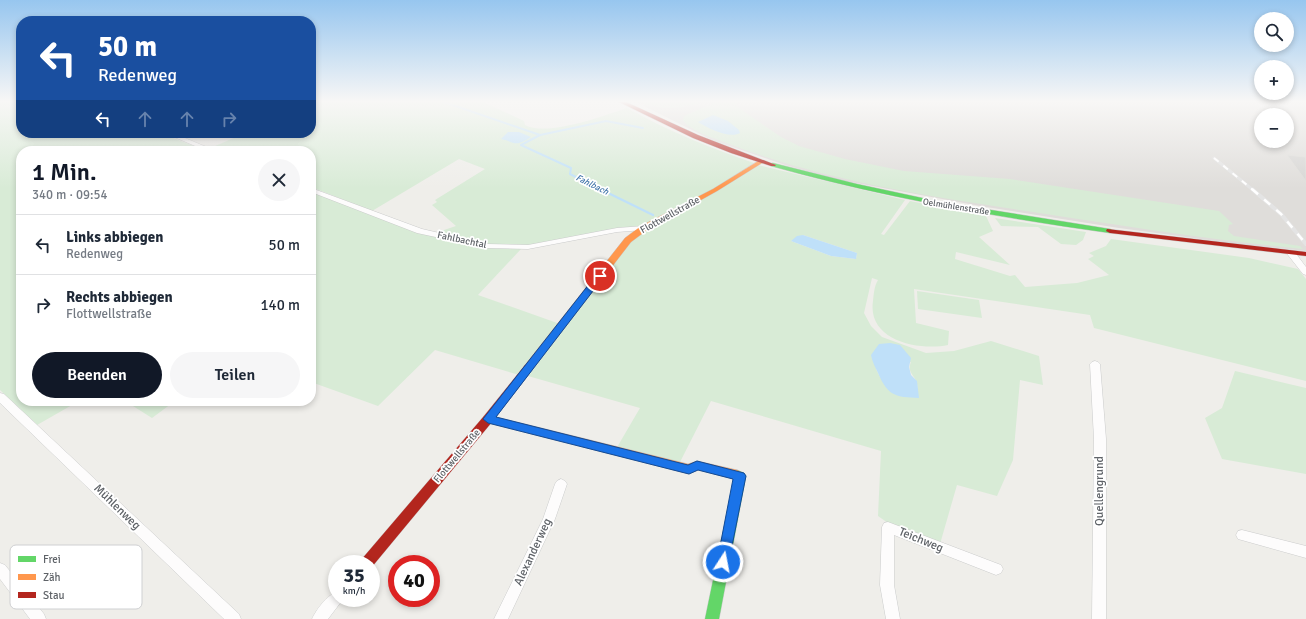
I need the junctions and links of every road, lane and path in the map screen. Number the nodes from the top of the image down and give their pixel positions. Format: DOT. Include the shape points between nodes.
graph roads {
  1 [pos="678,130"];
  2 [pos="180,138"];
  3 [pos="200,146"];
  4 [pos="760,162"];
  5 [pos="316,192"];
  6 [pos="644,228"];
  7 [pos="1292,252"];
  8 [pos="1306,254"];
  9 [pos="1306,272"];
  10 [pos="1095,364"];
  11 [pos="0,397"];
  12 [pos="488,419"];
  13 [pos="561,484"];
  14 [pos="1242,535"];
  15 [pos="1306,552"];
  16 [pos="374,555"];
  17 [pos="0,569"];
  18 [pos="996,569"];
  19 [pos="10,582"];
  20 [pos="329,607"];
  21 [pos="31,609"];
  22 [pos="39,619"];
  23 [pos="234,619"];
  24 [pos="319,619"];
  25 [pos="501,619"];
  26 [pos="712,619"];
  27 [pos="893,619"];
  28 [pos="1099,619"];
  1 -- 4 [label="street, Oelmühlenstraße"];
  2 -- 3 [label="street"];
  4 -- 6 [label="street, Flottwellstraße" via="715,190"];
  4 -- 7 [label="street, Oelmühlenstraße" via="846,185 933,203 1110,231"];
  5 -- 6 [label="street, Fahlbachtal" via="420,231 487,246 528,247 617,230"];
  6 -- 12 [label="street, Flottwellstraße" via="628,240"];
  7 -- 8 [label="street, Oelmühlenstraße"];
  7 -- 9 [label="street"];
  10 -- 28 [label="street, Quellengrund" via="1100,439"];
  11 -- 23 [label="street, Mühlenweg"];
  12 -- 16 [label="street, Flottwellstraße"];
  12 -- 26 [label="street" via="689,469 697,465 740,476"];
  13 -- 25 [label="street, Alexanderweg" via="549,519"];
  14 -- 15 [label="street"];
  17 -- 19 [label="street"];
  18 -- 27 [label="street, Teichweg" via="888,526 887,585"];
  20 -- 24 [label="street"];
  21 -- 22 [label="street"];
}
